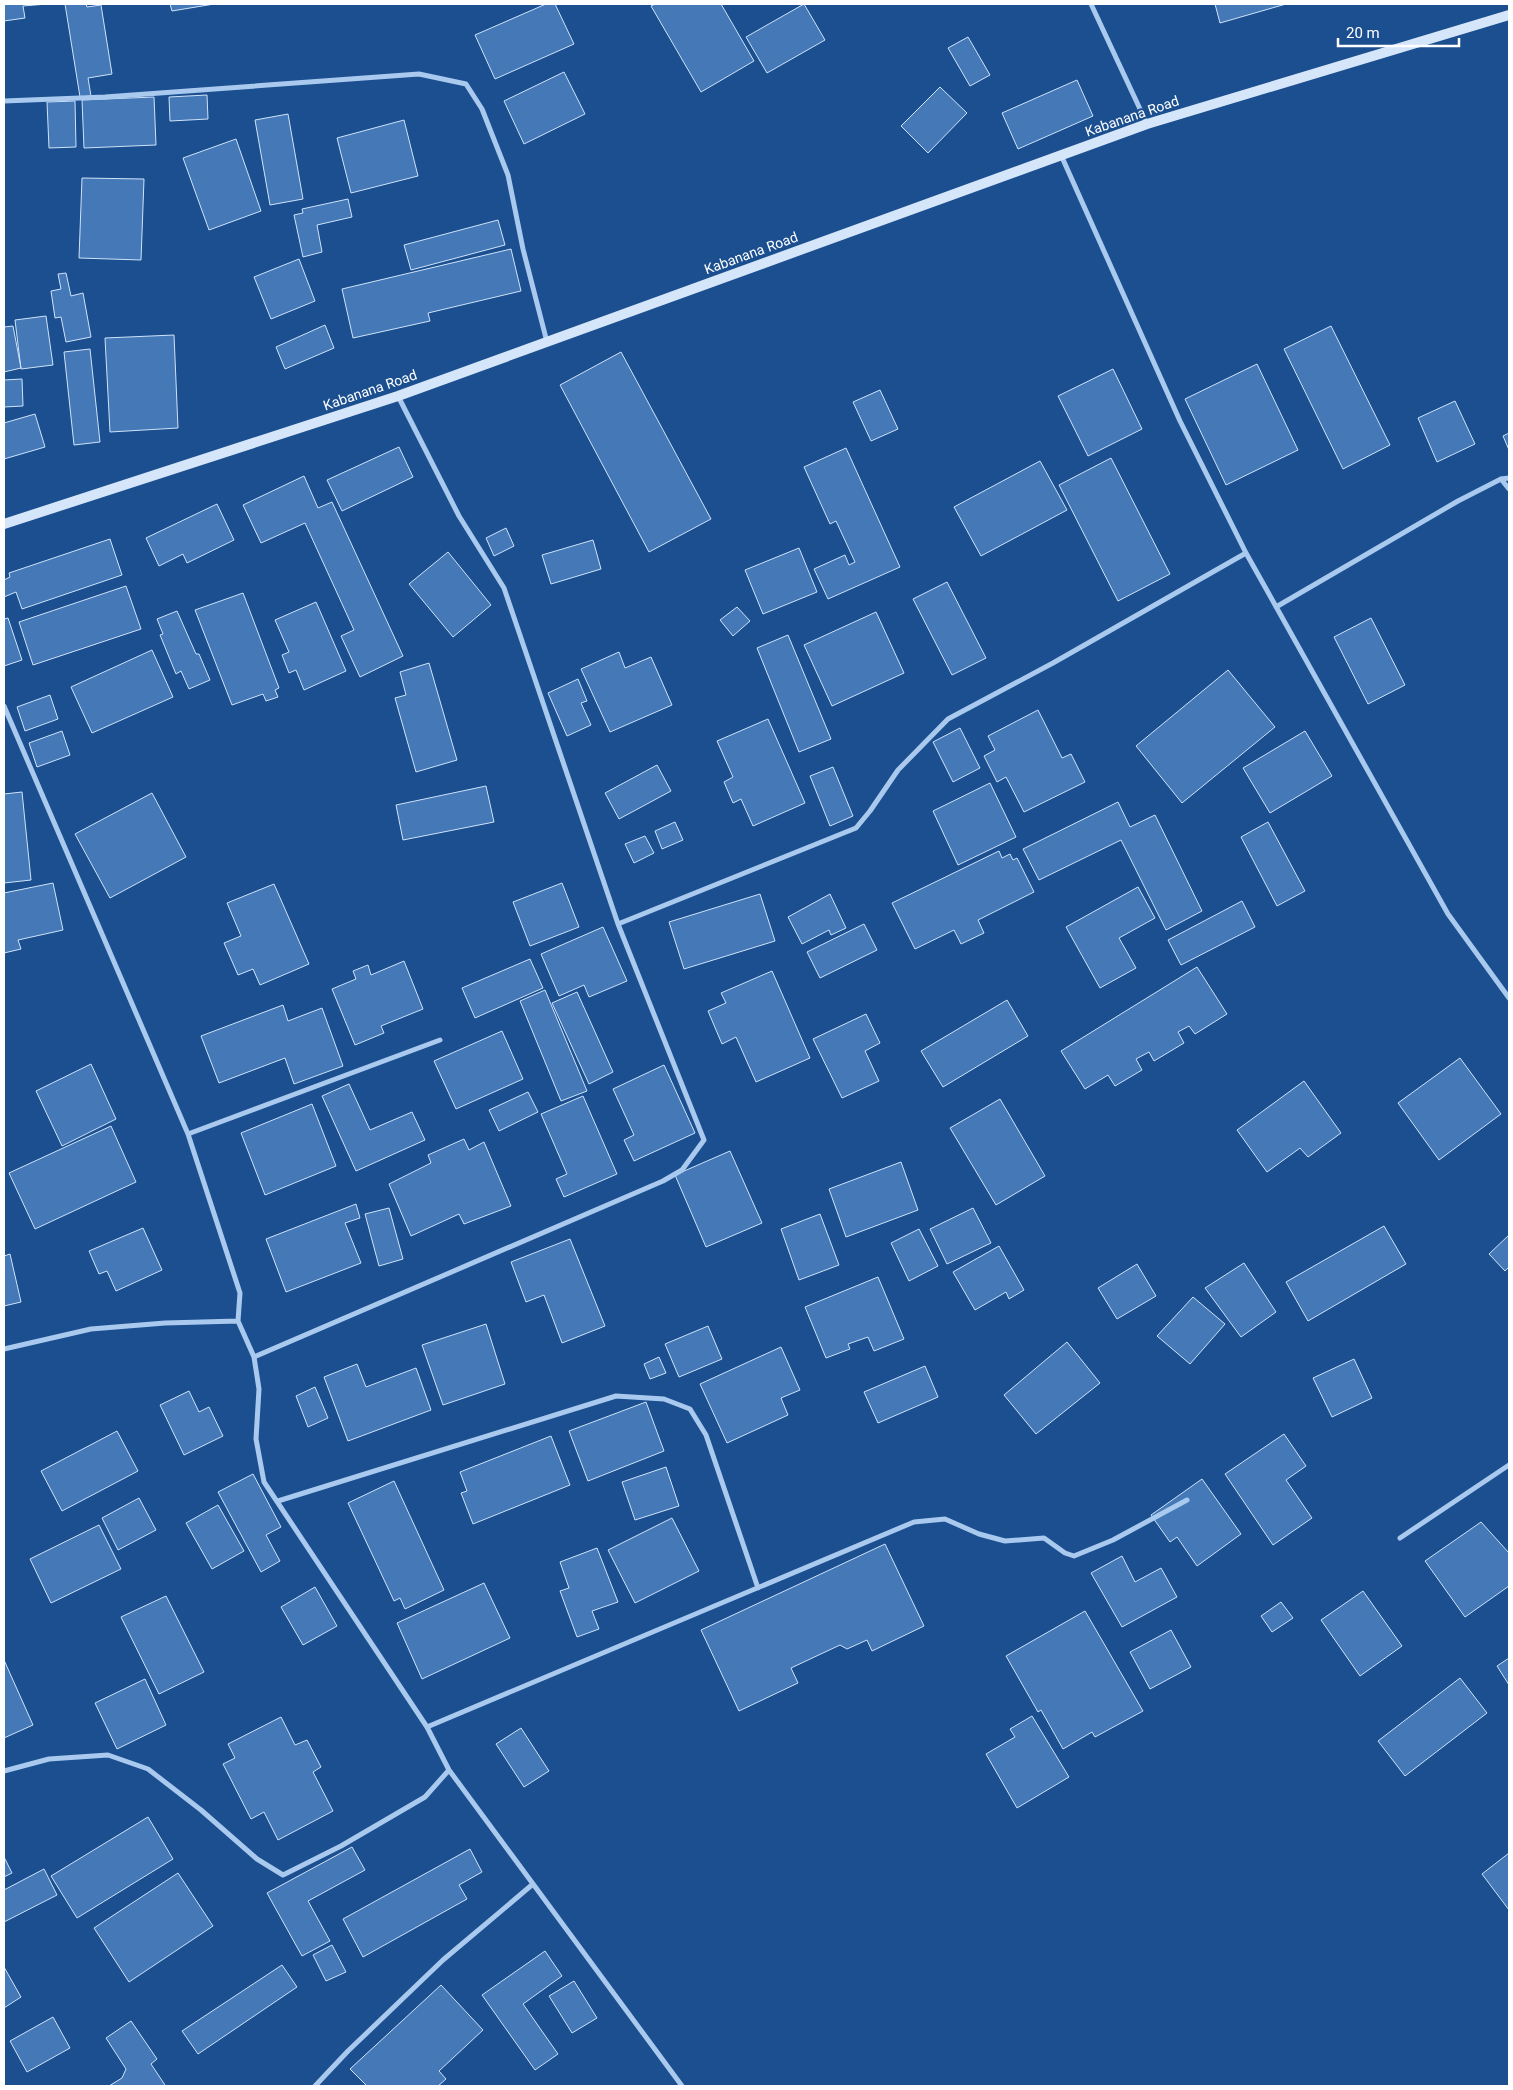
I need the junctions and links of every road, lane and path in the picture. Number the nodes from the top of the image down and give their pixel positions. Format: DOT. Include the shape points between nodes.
graph roads {
  1 [pos="1091,4"];
  2 [pos="1509,15"];
  3 [pos="4,101"];
  4 [pos="1147,124"];
  5 [pos="1061,155"];
  6 [pos="547,342"];
  7 [pos="398,396"];
  8 [pos="1509,478"];
  9 [pos="1501,479"];
  10 [pos="1509,489"];
  11 [pos="4,524"];
  12 [pos="1246,553"];
  13 [pos="1276,607"];
  14 [pos="4,706"];
  15 [pos="618,924"];
  16 [pos="1509,998"];
  17 [pos="440,1040"];
  18 [pos="188,1134"];
  19 [pos="238,1321"];
  20 [pos="4,1349"];
  21 [pos="254,1356"];
  22 [pos="1509,1465"];
  23 [pos="1187,1500"];
  24 [pos="278,1501"];
  25 [pos="1400,1538"];
  26 [pos="758,1588"];
  27 [pos="426,1727"];
  28 [pos="449,1770"];
  29 [pos="4,1771"];
  30 [pos="533,1884"];
  31 [pos="315,2086"];
  32 [pos="682,2086"];
  1 -- 4 [label="street"];
  2 -- 4 [label="street, Kabanana Road"];
  3 -- 6 [label="street" via="105,97 419,74 466,84 482,109 508,175"];
  4 -- 5 [label="street, Kabanana Road"];
  5 -- 6 [label="street, Kabanana Road"];
  5 -- 12 [label="street" via="1180,421"];
  6 -- 7 [label="street, Kabanana Road"];
  7 -- 11 [label="street, Kabanana Road"];
  7 -- 15 [label="street" via="459,516 504,588"];
  8 -- 9 [label="street"];
  9 -- 10 [label="street"];
  9 -- 13 [label="street" via="1458,500"];
  12 -- 13 [label="street"];
  12 -- 15 [label="street" via="948,719 898,770 856,828"];
  13 -- 16 [label="street" via="1448,914"];
  14 -- 18 [label="street"];
  15 -- 21 [label="street" via="704,1140 682,1170 663,1181"];
  17 -- 18 [label="street"];
  18 -- 19 [label="street" via="240,1293"];
  19 -- 20 [label="street" via="91,1329"];
  19 -- 21 [label="street"];
  21 -- 24 [label="street" via="260,1389 256,1439 264,1482"];
  22 -- 25 [label="street"];
  23 -- 26 [label="street" via="1113,1540 1074,1556 1044,1538 1005,1541 945,1519 914,1522"];
  24 -- 26 [label="street" via="616,1396 664,1399 690,1409 706,1435"];
  24 -- 27 [label="street"];
  26 -- 27 [label="street"];
  27 -- 28 [label="street"];
  28 -- 29 [label="street" via="425,1797 341,1846 283,1875 257,1859 148,1769 108,1755 49,1759"];
  28 -- 30 [label="street"];
  30 -- 31 [label="street" via="443,1960"];
  30 -- 32 [label="street"];
}
